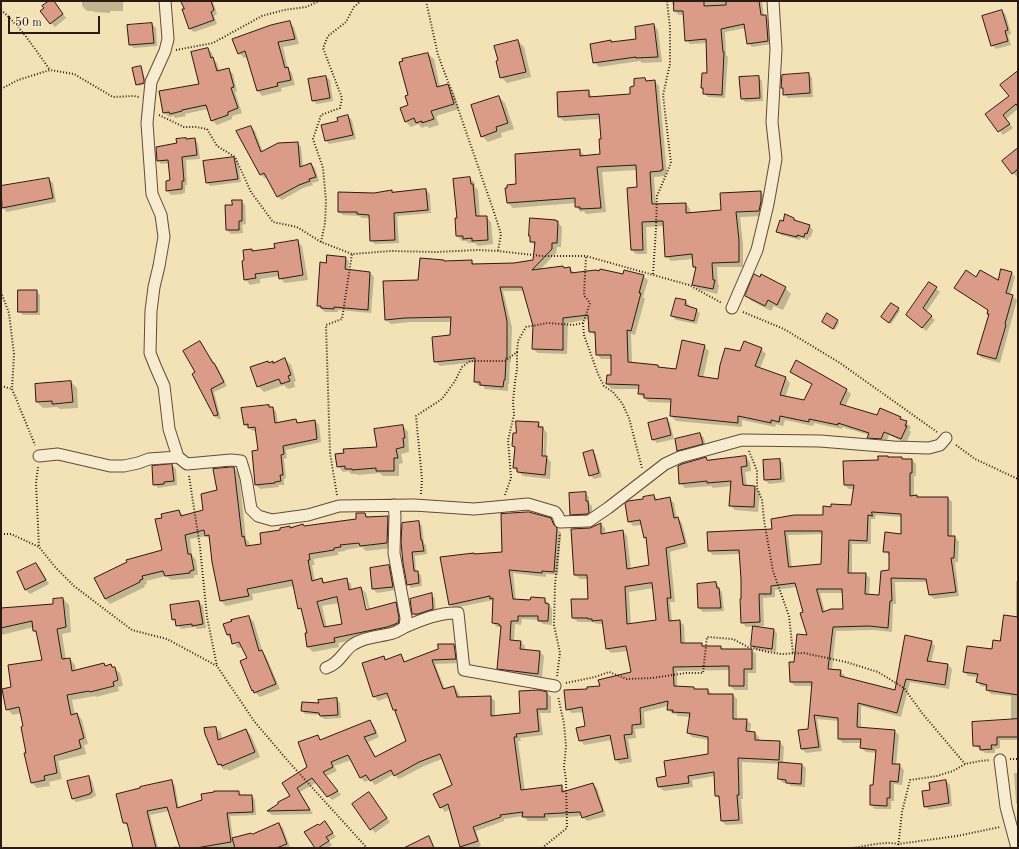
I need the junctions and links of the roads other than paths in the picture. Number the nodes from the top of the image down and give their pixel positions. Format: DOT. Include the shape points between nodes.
graph roads {
  1 [pos="165,1"];
  2 [pos="773,1"];
  3 [pos="732,308"];
  4 [pos="946,438"];
  5 [pos="39,456"];
  6 [pos="182,460"];
  7 [pos="394,505"];
  8 [pos="405,628"];
  9 [pos="326,668"];
  10 [pos="556,686"];
  11 [pos="1000,760"];
  12 [pos="1017,848"];
  1 -- 6 [label="street" via="168,39 151,82 147,123 152,194 161,214 164,237 154,287 150,353 164,386 168,429"];
  2 -- 3 [label="street" via="776,49 772,122 776,159 757,250"];
  4 -- 7 [label="street" via="940,445 930,448 820,441 746,440 719,446 665,464 589,521 560,522 554,512 528,504 474,509"];
  5 -- 6 [label="street" via="58,454 110,466 124,466 149,459"];
  6 -- 7 [label="street" via="241,461 251,509 258,516 272,520 308,515 339,506"];
  7 -- 8 [label="street" via="394,553 406,618"];
  8 -- 9 [label="street" via="352,644 341,659"];
  8 -- 10 [label="street" via="423,619 450,612 458,613 464,670"];
  11 -- 12 [label="street" via="1006,807"];
}
